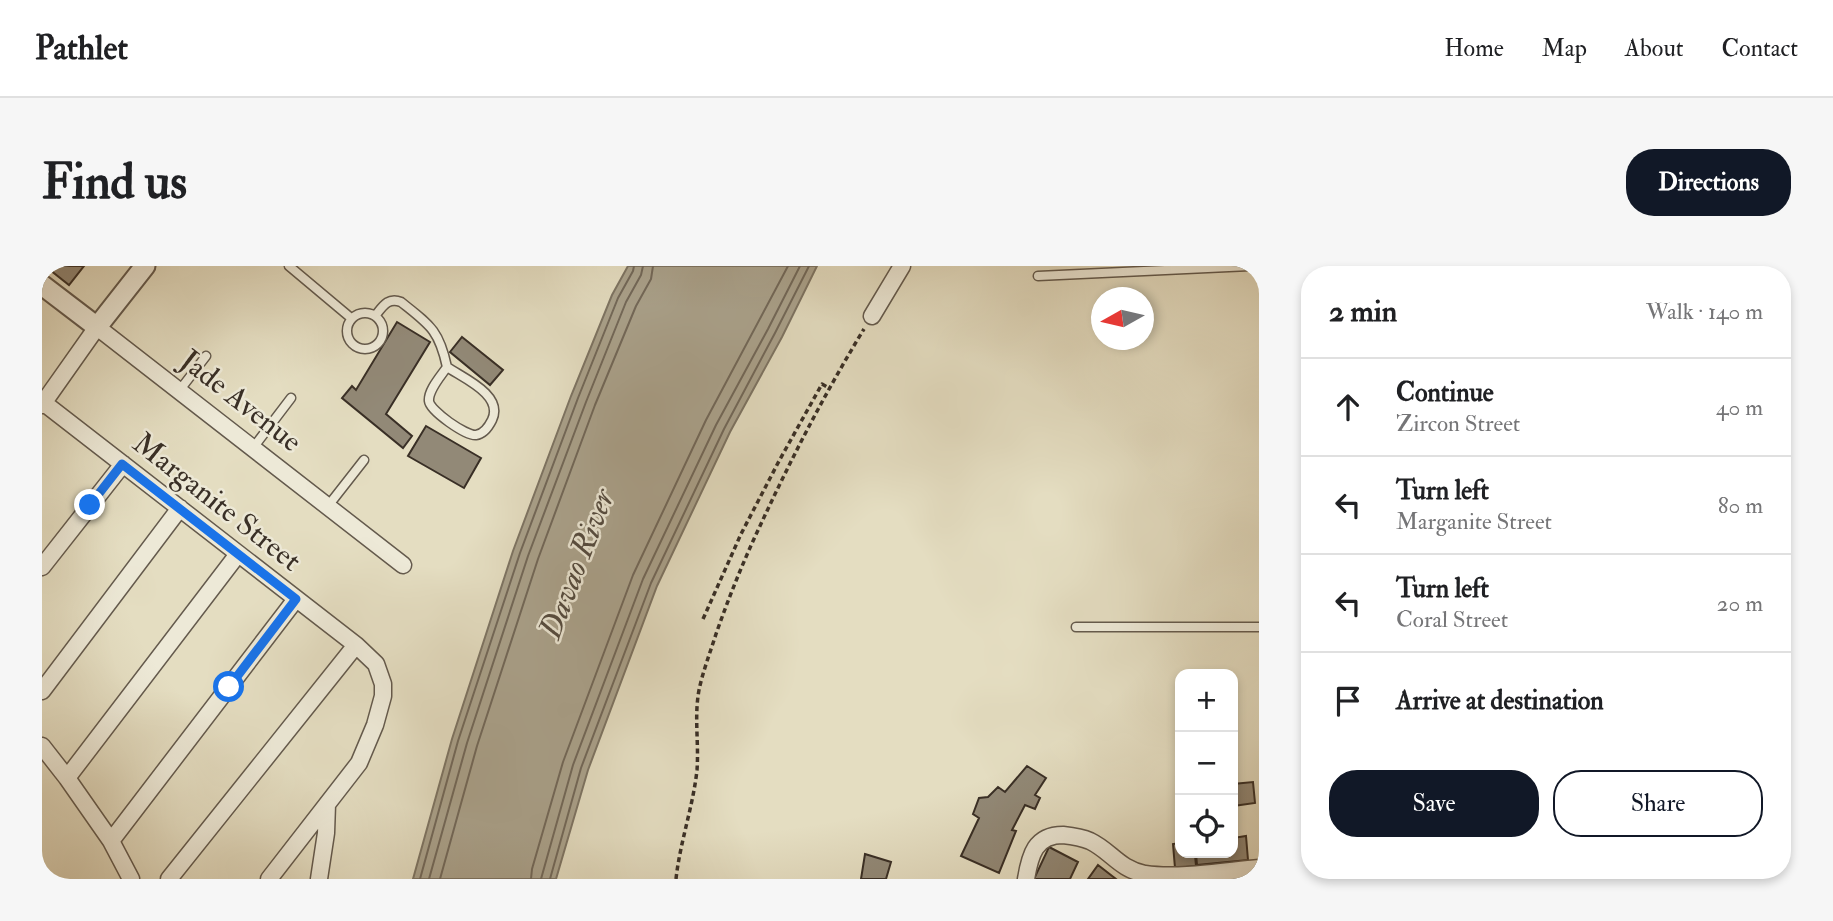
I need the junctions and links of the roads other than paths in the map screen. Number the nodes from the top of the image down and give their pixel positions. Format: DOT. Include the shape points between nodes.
graph roads {
  1 [pos="145,266"];
  2 [pos="289,266"];
  3 [pos="902,266"];
  4 [pos="1250,266"];
  5 [pos="1038,276"];
  6 [pos="42,285"];
  7 [pos="375,316"];
  8 [pos="872,316"];
  9 [pos="351,318"];
  10 [pos="97,327"];
  11 [pos="206,356"];
  12 [pos="447,367"];
  13 [pos="179,391"];
  14 [pos="291,398"];
  15 [pos="43,404"];
  16 [pos="253,448"];
  17 [pos="364,460"];
  18 [pos="122,464"];
  19 [pos="328,506"];
  20 [pos="180,508"];
  21 [pos="238,554"];
  22 [pos="403,565"];
  23 [pos="42,567"];
  24 [pos="296,599"];
  25 [pos="1076,627"];
  26 [pos="1259,627"];
  27 [pos="356,645"];
  28 [pos="42,691"];
  29 [pos="42,746"];
  30 [pos="67,778"];
  31 [pos="327,804"];
  32 [pos="111,841"];
  33 [pos="1259,868"];
  34 [pos="131,879"];
  35 [pos="169,879"];
  36 [pos="269,879"];
  37 [pos="319,879"];
  38 [pos="1026,879"];
  1 -- 10 [label="street"];
  2 -- 9 [label="lane"];
  3 -- 8 [label="street"];
  4 -- 5 [label="lane"];
  6 -- 10 [label="street, Jade Avenue"];
  7 -- 9 [label="lane" via="362,312"];
  7 -- 9 [label="lane" via="383,333 376,345 363,349 348,337"];
  7 -- 12 [label="lane" via="388,301 401,302 433,328"];
  10 -- 13 [label="street, Jade Avenue"];
  10 -- 15 [label="street"];
  11 -- 13 [label="lane"];
  12 -- 12 [label="lane" via="430,394 430,405 476,435 494,416 492,400"];
  13 -- 16 [label="street, Jade Avenue"];
  14 -- 16 [label="lane"];
  15 -- 18 [label="street, Marganite Street"];
  16 -- 19 [label="street, Jade Avenue"];
  17 -- 19 [label="lane"];
  18 -- 20 [label="street, Marganite Street"];
  18 -- 23 [label="street"];
  19 -- 22 [label="street, Jade Avenue"];
  20 -- 21 [label="street, Marganite Street"];
  20 -- 28 [label="street"];
  21 -- 24 [label="street, Marganite Street"];
  21 -- 30 [label="street"];
  24 -- 27 [label="street, Marganite Street"];
  24 -- 32 [label="street"];
  25 -- 26 [label="lane"];
  27 -- 31 [label="street, Marganite Street" via="376,664 383,696 359,763"];
  27 -- 35 [label="street"];
  29 -- 30 [label="street"];
  30 -- 32 [label="street"];
  31 -- 36 [label="street, Marganite Street"];
  31 -- 37 [label="street"];
  32 -- 34 [label="street"];
  33 -- 38 [label="street" via="1147,874 1129,870 1091,842 1058,835 1037,845"];
}
